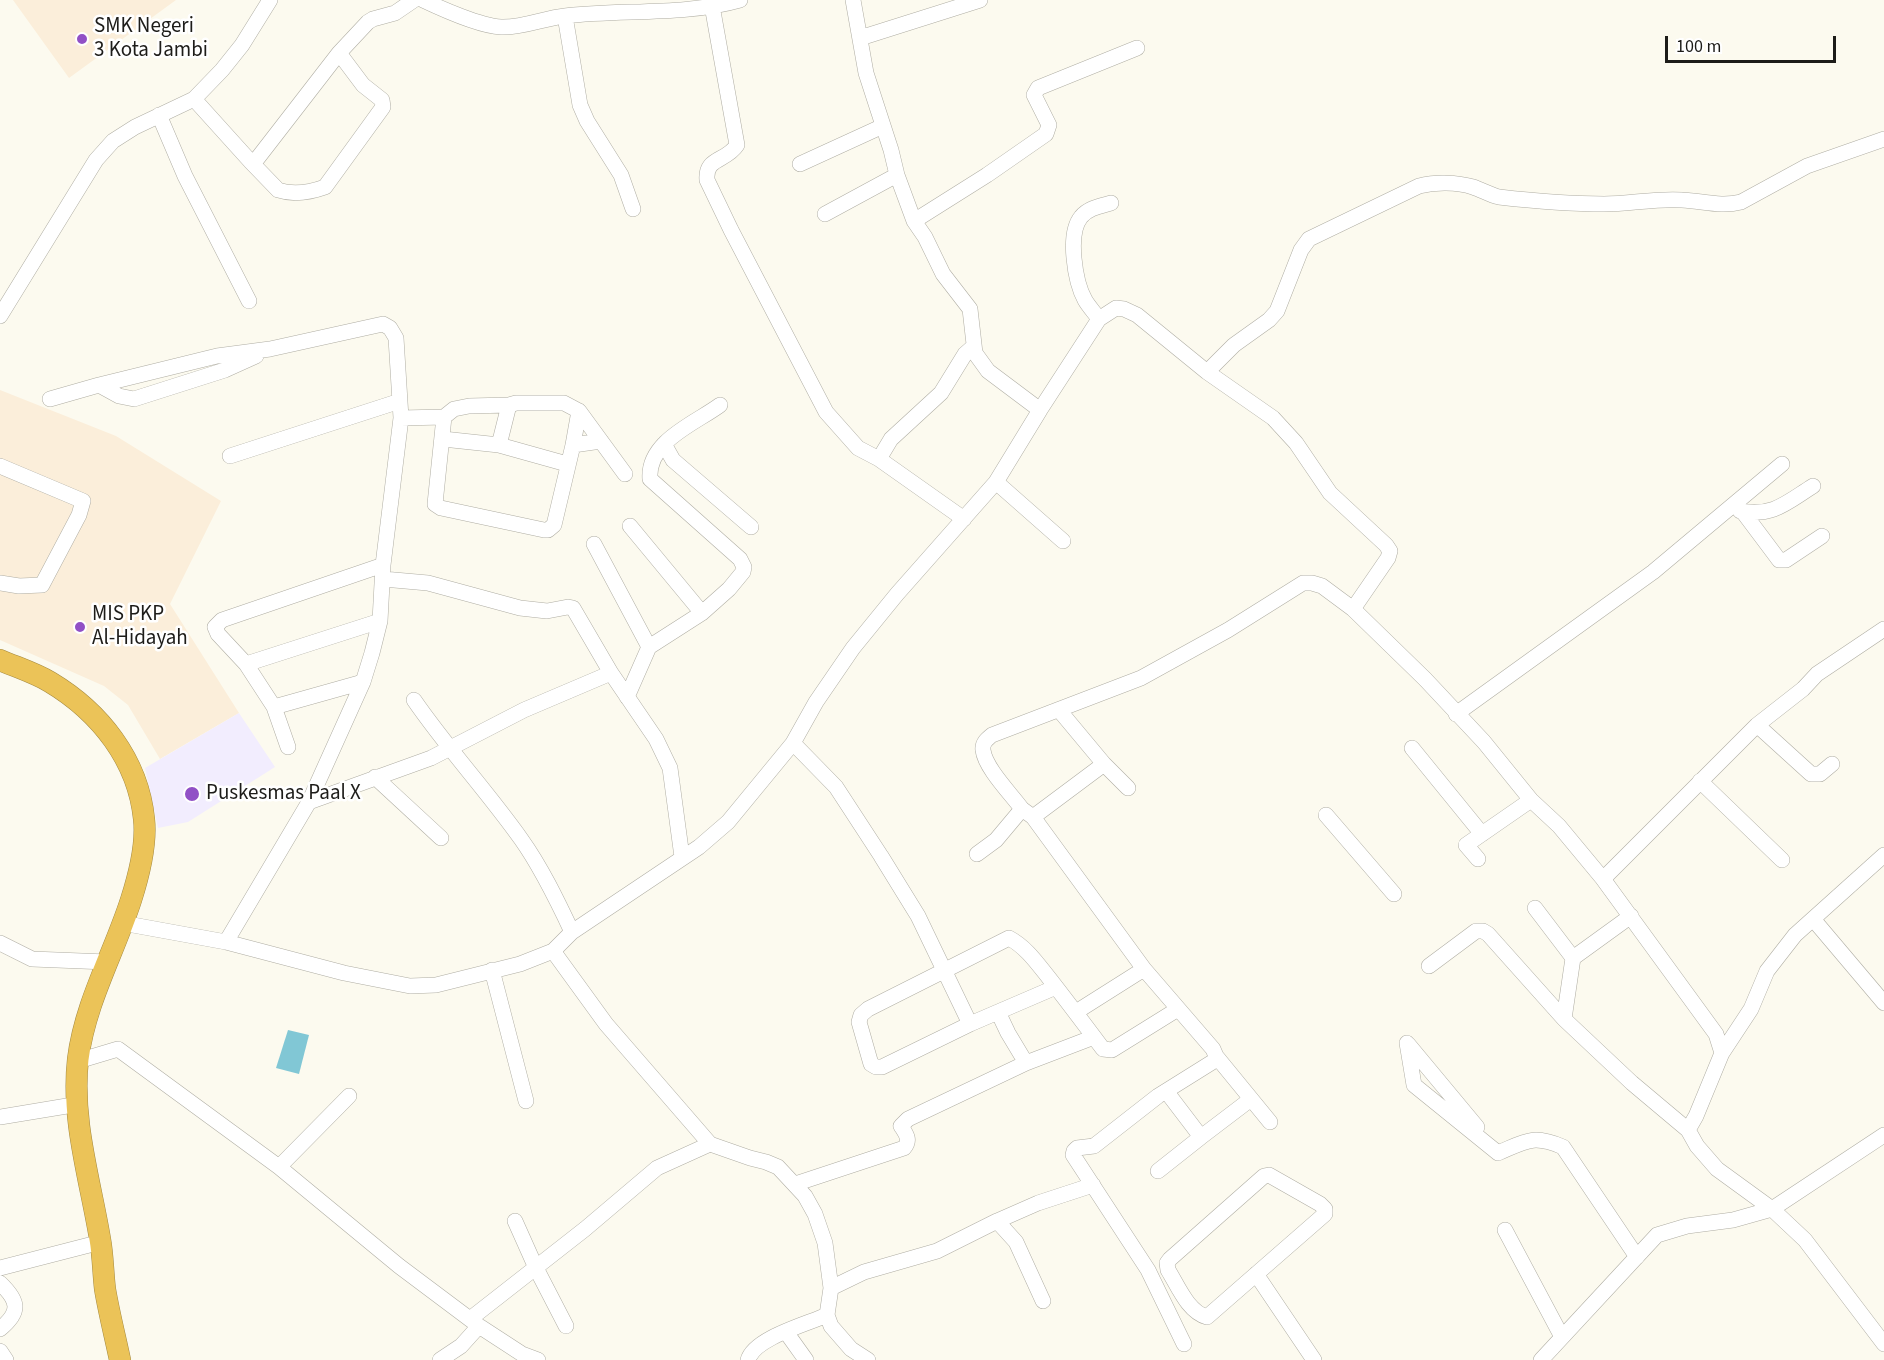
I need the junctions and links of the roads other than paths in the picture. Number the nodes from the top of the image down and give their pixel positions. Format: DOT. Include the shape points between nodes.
graph roads {
  1 [pos="270,0"];
  2 [pos="414,0"];
  3 [pos="423,0"];
  4 [pos="740,0"];
  5 [pos="853,0"];
  6 [pos="980,0"];
  7 [pos="711,4"];
  8 [pos="565,16"];
  9 [pos="860,38"];
  10 [pos="1137,48"];
  11 [pos="339,53"];
  12 [pos="194,99"];
  13 [pos="159,115"];
  14 [pos="883,126"];
  15 [pos="1884,140"];
  16 [pos="250,161"];
  17 [pos="800,164"];
  18 [pos="897,175"];
  19 [pos="1111,203"];
  20 [pos="633,208"];
  21 [pos="825,214"];
  22 [pos="914,221"];
  23 [pos="249,301"];
  24 [pos="0,316"];
  25 [pos="1099,319"];
  26 [pos="973,346"];
  27 [pos="270,349"];
  28 [pos="1206,372"];
  29 [pos="99,385"];
  30 [pos="50,399"];
  31 [pos="400,401"];
  32 [pos="508,405"];
  33 [pos="720,405"];
  34 [pos="1040,410"];
  35 [pos="579,411"];
  36 [pos="444,417"];
  37 [pos="401,418"];
  38 [pos="442,439"];
  39 [pos="601,441"];
  40 [pos="664,444"];
  41 [pos="573,445"];
  42 [pos="499,446"];
  43 [pos="230,456"];
  44 [pos="879,459"];
  45 [pos="567,464"];
  46 [pos="1782,464"];
  47 [pos="0,466"];
  48 [pos="625,474"];
  49 [pos="996,482"];
  50 [pos="1813,486"];
  51 [pos="1736,511"];
  52 [pos="964,519"];
  53 [pos="630,526"];
  54 [pos="751,526"];
  55 [pos="1822,536"];
  56 [pos="1063,542"];
  57 [pos="594,544"];
  58 [pos="383,572"];
  59 [pos="0,583"];
  60 [pos="1353,609"];
  61 [pos="702,613"];
  62 [pos="380,621"];
  63 [pos="1884,629"];
  64 [pos="649,647"];
  65 [pos="0,660"];
  66 [pos="246,664"];
  67 [pos="611,673"];
  68 [pos="363,682"];
  69 [pos="627,697"];
  70 [pos="414,700"];
  71 [pos="274,706"];
  72 [pos="1059,710"];
  73 [pos="1456,714"];
  74 [pos="1757,725"];
  75 [pos="793,742"];
  76 [pos="288,747"];
  77 [pos="1412,748"];
  78 [pos="448,749"];
  79 [pos="1104,764"];
  80 [pos="1832,764"];
  81 [pos="375,777"];
  82 [pos="1700,781"];
  83 [pos="1128,788"];
  84 [pos="1531,800"];
  85 [pos="309,802"];
  86 [pos="1028,813"];
  87 [pos="1326,815"];
  88 [pos="1482,834"];
  89 [pos="441,838"];
  90 [pos="977,854"];
  91 [pos="1884,855"];
  92 [pos="682,857"];
  93 [pos="1478,859"];
  94 [pos="1782,860"];
  95 [pos="1603,879"];
  96 [pos="1394,894"];
  97 [pos="1534,908"];
  98 [pos="1631,916"];
  99 [pos="1814,919"];
  100 [pos="122,923"];
  101 [pos="572,932"];
  102 [pos="0,942"];
  103 [pos="226,942"];
  104 [pos="553,951"];
  105 [pos="1573,958"];
  106 [pos="107,962"];
  107 [pos="1429,966"];
  108 [pos="1144,969"];
  109 [pos="492,970"];
  110 [pos="944,972"];
  111 [pos="1884,978"];
  112 [pos="1056,987"];
  113 [pos="1872,988"];
  114 [pos="1884,1003"];
  115 [pos="1178,1009"];
  116 [pos="999,1012"];
  117 [pos="1076,1012"];
  118 [pos="1564,1018"];
  119 [pos="970,1024"];
  120 [pos="1094,1037"];
  121 [pos="1722,1053"];
  122 [pos="1216,1056"];
  123 [pos="78,1061"];
  124 [pos="1026,1064"];
  125 [pos="1166,1090"];
  126 [pos="349,1096"];
  127 [pos="1251,1099"];
  128 [pos="526,1101"];
  129 [pos="79,1104"];
  130 [pos="0,1117"];
  131 [pos="1270,1122"];
  132 [pos="1688,1130"];
  133 [pos="1884,1135"];
  134 [pos="1201,1137"];
  135 [pos="710,1144"];
  136 [pos="1498,1153"];
  137 [pos="279,1167"];
  138 [pos="1158,1171"];
  139 [pos="795,1184"];
  140 [pos="1093,1185"];
  141 [pos="1772,1209"];
  142 [pos="515,1221"];
  143 [pos="997,1221"];
  144 [pos="1505,1230"];
  145 [pos="101,1242"];
  146 [pos="1637,1257"];
  147 [pos="1167,1263"];
  148 [pos="0,1268"];
  149 [pos="536,1269"];
  150 [pos="1148,1270"];
  151 [pos="1256,1274"];
  152 [pos="0,1283"];
  153 [pos="831,1288"];
  154 [pos="1043,1301"];
  155 [pos="827,1315"];
  156 [pos="475,1323"];
  157 [pos="566,1326"];
  158 [pos="0,1329"];
  159 [pos="786,1332"];
  160 [pos="1563,1337"];
  161 [pos="1184,1344"];
  162 [pos="1884,1344"];
  163 [pos="0,1351"];
  164 [pos="519,1357"];
  165 [pos="6,1360"];
  166 [pos="120,1360"];
  167 [pos="440,1360"];
  168 [pos="538,1360"];
  169 [pos="748,1360"];
  170 [pos="806,1360"];
  171 [pos="868,1360"];
  172 [pos="1314,1360"];
  173 [pos="1541,1360"];
  1 -- 12 [label="street" via="242,45"];
  2 -- 11 [label="street" via="395,14 368,22"];
  3 -- 8 [label="street" via="499,27"];
  4 -- 7 [label="street"];
  5 -- 9 [label="street"];
  6 -- 9 [label="street"];
  7 -- 8 [label="street"];
  7 -- 44 [label="street" via="737,145 732,153 710,164 707,180 826,412 858,448"];
  8 -- 20 [label="street" via="580,105 621,175"];
  9 -- 14 [label="street" via="866,73"];
  10 -- 22 [label="street" via="1038,88 1034,95 1049,125 1046,134"];
  11 -- 16 [label="street" via="262,155"];
  11 -- 16 [label="street" via="363,85 382,100 383,107 325,187 312,192 278,190"];
  12 -- 13 [label="street"];
  12 -- 16 [label="street"];
  13 -- 23 [label="street" via="185,176"];
  13 -- 24 [label="street" via="113,141 96,160"];
  14 -- 17 [label="street"];
  14 -- 18 [label="street"];
  15 -- 28 [label="street" via="1808,166 1731,204 1682,200 1605,204 1528,200 1494,196 1460,185 1419,186 1309,239 1277,311"];
  18 -- 21 [label="street"];
  18 -- 22 [label="street"];
  19 -- 25 [label="street" via="1080,218 1072,242 1084,298"];
  22 -- 26 [label="street" via="943,274 970,309"];
  25 -- 28 [label="street" via="1116,308 1137,315"];
  25 -- 34 [label="street"];
  26 -- 34 [label="street" via="988,371"];
  26 -- 44 [label="street" via="941,393 891,439"];
  27 -- 29 [label="street" via="217,356"];
  27 -- 29 [label="street" via="225,370 134,399"];
  27 -- 31 [label="street" via="383,324 396,338"];
  28 -- 60 [label="street" via="1273,418 1296,443 1330,493 1390,551"];
  29 -- 30 [label="street"];
  31 -- 37 [label="street"];
  31 -- 43 [label="street"];
  32 -- 35 [label="street" via="564,403"];
  32 -- 36 [label="street" via="454,409"];
  32 -- 42 [label="street"];
  33 -- 40 [label="street"];
  34 -- 49 [label="street"];
  35 -- 39 [label="street"];
  35 -- 41 [label="street"];
  36 -- 37 [label="street"];
  36 -- 38 [label="street"];
  37 -- 58 [label="street"];
  38 -- 42 [label="street"];
  38 -- 45 [label="street" via="435,501 438,507 544,530 555,525"];
  39 -- 41 [label="street"];
  39 -- 48 [label="street"];
  40 -- 54 [label="street" via="674,460"];
  40 -- 61 [label="street" via="651,465 650,478 740,559 744,567 729,588"];
  41 -- 45 [label="street"];
  42 -- 45 [label="street"];
  44 -- 52 [label="street"];
  46 -- 51 [label="street"];
  47 -- 59 [label="street" via="83,501 42,585"];
  49 -- 52 [label="street"];
  49 -- 56 [label="street"];
  50 -- 51 [label="street" via="1770,511"];
  51 -- 55 [label="street" via="1779,560 1786,560"];
  51 -- 73 [label="street"];
  52 -- 75 [label="street" via="853,648"];
  53 -- 61 [label="street"];
  57 -- 64 [label="street"];
  58 -- 62 [label="street"];
  58 -- 66 [label="street" via="222,620 215,627 218,634"];
  58 -- 67 [label="street" via="520,608 573,608"];
  60 -- 72 [label="street" via="1322,586 1303,583 1141,678"];
  60 -- 73 [label="street"];
  61 -- 64 [label="street"];
  62 -- 66 [label="street"];
  62 -- 68 [label="street"];
  63 -- 74 [label="street" via="1817,675"];
  64 -- 69 [label="street"];
  65 -- 100 [label="highway" via="48,681 74,698 111,736 129,765 144,821 142,855"];
  66 -- 71 [label="street"];
  67 -- 69 [label="street"];
  67 -- 78 [label="street" via="524,710"];
  68 -- 71 [label="street"];
  68 -- 85 [label="street"];
  69 -- 92 [label="street" via="656,739 670,768"];
  70 -- 78 [label="street"];
  71 -- 76 [label="street"];
  72 -- 79 [label="street"];
  72 -- 86 [label="street" via="992,735 985,742 983,750 989,765"];
  73 -- 84 [label="street"];
  74 -- 80 [label="street" via="1810,774 1820,774"];
  74 -- 82 [label="street"];
  75 -- 92 [label="street" via="728,822"];
  75 -- 110 [label="street" via="836,787 918,916"];
  77 -- 88 [label="street"];
  78 -- 81 [label="street"];
  78 -- 101 [label="street" via="522,841"];
  79 -- 83 [label="street"];
  79 -- 86 [label="street"];
  81 -- 85 [label="street"];
  81 -- 89 [label="street"];
  82 -- 94 [label="street"];
  82 -- 95 [label="street"];
  84 -- 88 [label="street"];
  84 -- 95 [label="street" via="1559,826"];
  85 -- 103 [label="street"];
  86 -- 90 [label="street"];
  86 -- 108 [label="street"];
  87 -- 96 [label="street"];
  88 -- 93 [label="street" via="1466,845"];
  91 -- 99 [label="street"];
  92 -- 101 [label="street"];
  95 -- 98 [label="street"];
  97 -- 105 [label="street"];
  98 -- 105 [label="street"];
  98 -- 121 [label="street" via="1716,1034"];
  99 -- 113 [label="street"];
  99 -- 121 [label="street" via="1795,934 1767,971 1751,1009"];
  100 -- 103 [label="street"];
  100 -- 106 [label="highway"];
  101 -- 104 [label="street"];
  102 -- 106 [label="street" via="32,959"];
  103 -- 109 [label="street" via="410,986 436,985"];
  104 -- 109 [label="street"];
  104 -- 135 [label="street" via="606,1024"];
  105 -- 118 [label="street"];
  106 -- 123 [label="highway" via="83,1029"];
  107 -- 118 [label="street" via="1483,931"];
  108 -- 115 [label="street"];
  108 -- 117 [label="street"];
  109 -- 128 [label="street"];
  110 -- 112 [label="street" via="1009,938 1024,948"];
  110 -- 119 [label="street"];
  110 -- 119 [label="street" via="861,1015 859,1022 871,1064 882,1067"];
  111 -- 113 [label="street"];
  112 -- 116 [label="street"];
  112 -- 117 [label="street"];
  113 -- 114 [label="street"];
  115 -- 120 [label="street" via="1112,1050 1103,1049"];
  115 -- 122 [label="street"];
  116 -- 119 [label="street"];
  116 -- 124 [label="street"];
  117 -- 120 [label="street"];
  118 -- 132 [label="street"];
  120 -- 124 [label="street"];
  121 -- 132 [label="street"];
  122 -- 125 [label="street" via="1214,1061"];
  122 -- 127 [label="street"];
  123 -- 129 [label="highway"];
  123 -- 137 [label="street" via="118,1049"];
  124 -- 139 [label="street" via="908,1119 901,1126 908,1138 904,1148"];
  125 -- 134 [label="street"];
  125 -- 140 [label="street" via="1094,1146 1074,1151"];
  126 -- 137 [label="street"];
  127 -- 131 [label="street"];
  127 -- 134 [label="street"];
  129 -- 130 [label="street"];
  129 -- 145 [label="highway" via="81,1144"];
  132 -- 141 [label="street" via="1717,1169"];
  133 -- 141 [label="street"];
  134 -- 138 [label="street"];
  135 -- 139 [label="street" via="778,1167"];
  135 -- 149 [label="street" via="657,1168"];
  136 -- 136 [label="street" via="1460,1107 1407,1043 1414,1085"];
  136 -- 146 [label="street" via="1533,1138 1563,1147"];
  137 -- 156 [label="street"];
  139 -- 153 [label="street" via="815,1214 825,1243"];
  140 -- 143 [label="street"];
  140 -- 150 [label="street"];
  141 -- 146 [label="street" via="1657,1235"];
  141 -- 162 [label="street" via="1804,1240"];
  142 -- 149 [label="street"];
  143 -- 153 [label="street" via="938,1251 864,1272"];
  143 -- 154 [label="street" via="1016,1242"];
  144 -- 160 [label="street"];
  145 -- 148 [label="street"];
  145 -- 166 [label="highway" via="105,1288"];
  146 -- 160 [label="street"];
  147 -- 150 [label="street"];
  147 -- 151 [label="street" via="1192,1307 1207,1317"];
  147 -- 151 [label="street" via="1269,1175 1320,1204 1325,1214"];
  149 -- 156 [label="street"];
  149 -- 157 [label="street"];
  150 -- 161 [label="street"];
  151 -- 172 [label="street"];
  152 -- 158 [label="street" via="15,1304 11,1320"];
  153 -- 155 [label="street"];
  155 -- 159 [label="street"];
  155 -- 171 [label="street" via="839,1337"];
  156 -- 164 [label="street"];
  156 -- 167 [label="street" via="461,1346"];
  159 -- 169 [label="street" via="757,1346"];
  159 -- 170 [label="street"];
  160 -- 173 [label="street"];
  163 -- 165 [label="street"];
  164 -- 168 [label="street"];
}
